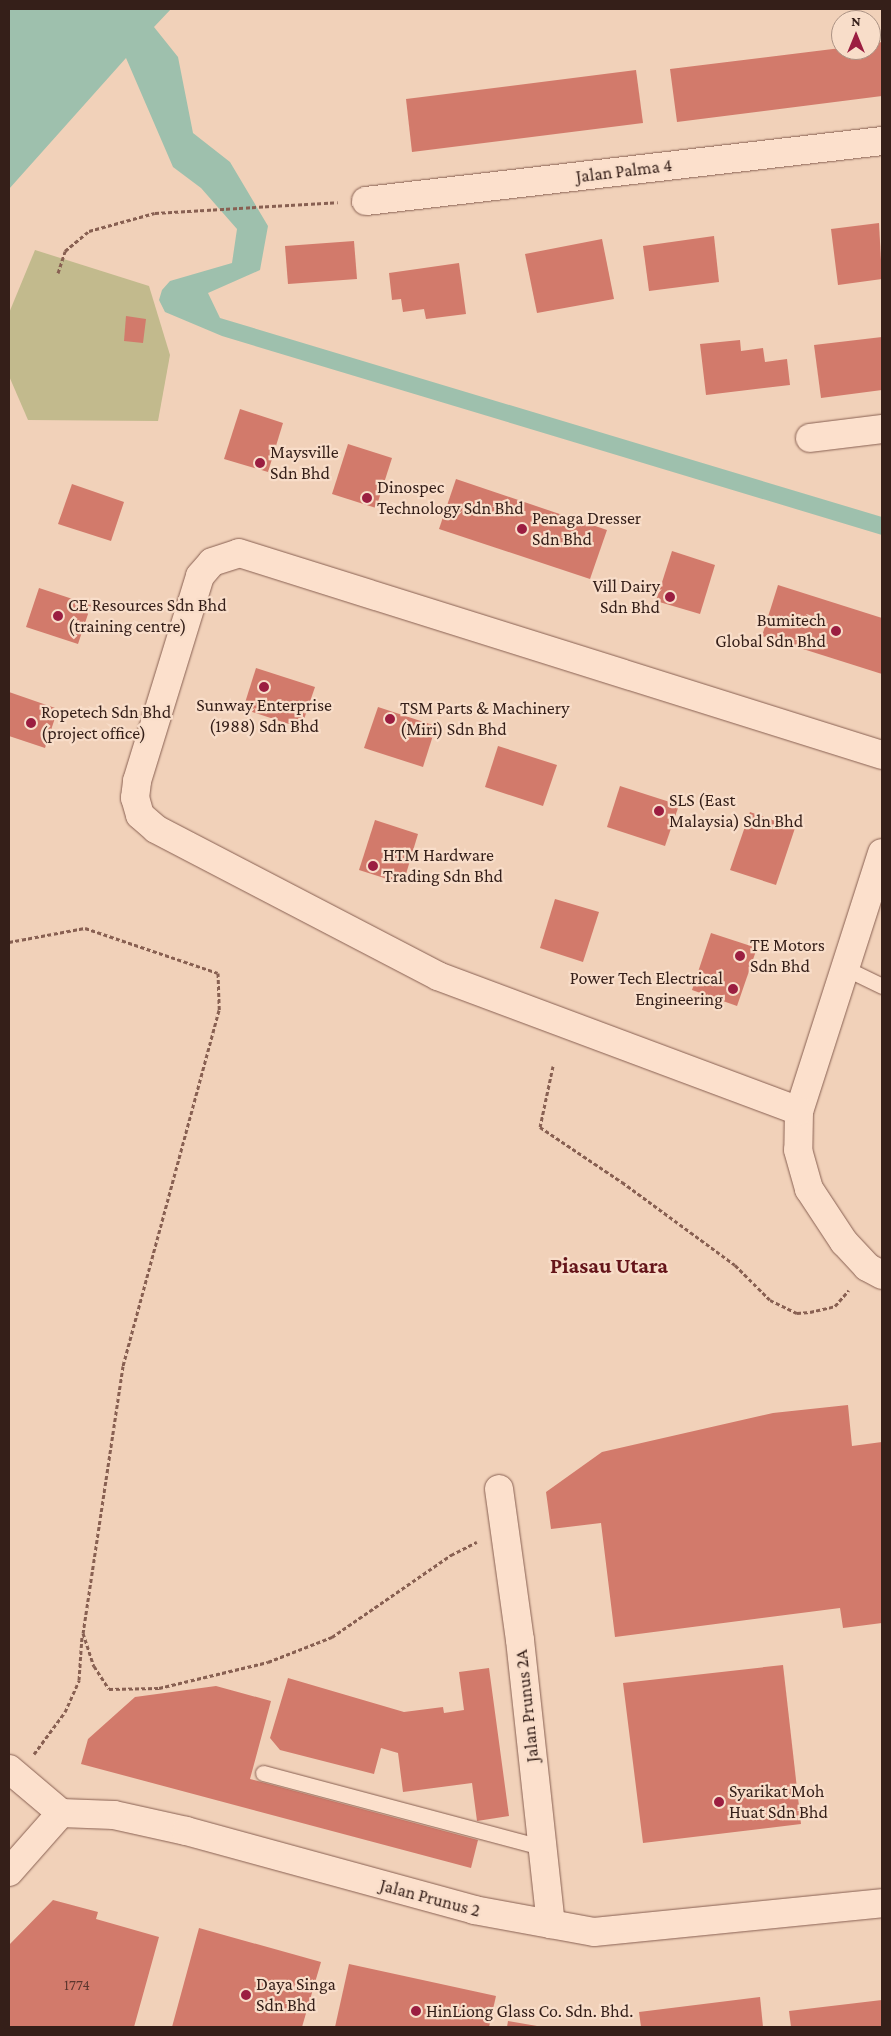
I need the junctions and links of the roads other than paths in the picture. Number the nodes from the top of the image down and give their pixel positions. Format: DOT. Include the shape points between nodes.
graph roads {
  1 [pos="882,141"];
  2 [pos="366,200"];
  3 [pos="882,429"];
  4 [pos="810,438"];
  5 [pos="882,755"];
  6 [pos="882,854"];
  7 [pos="847,969"];
  8 [pos="882,986"];
  9 [pos="799,1111"];
  10 [pos="875,1271"];
  11 [pos="499,1489"];
  12 [pos="14,1773"];
  13 [pos="263,1773"];
  14 [pos="61,1813"];
  15 [pos="542,1847"];
  16 [pos="9,1872"];
  17 [pos="882,1902"];
  18 [pos="551,1924"];
  1 -- 2 [label="street, Jalan Palma 4"];
  3 -- 4 [label="street"];
  5 -- 9 [label="street" via="239,553 212,562 200,576 137,781 135,798 140,815 156,829 438,976"];
  6 -- 7 [label="street"];
  7 -- 8 [label="lane"];
  7 -- 9 [label="street"];
  9 -- 10 [label="street" via="798,1150 809,1189 844,1242"];
  11 -- 15 [label="street, Jalan Prunus 2A"];
  12 -- 14 [label="street"];
  13 -- 15 [label="lane"];
  14 -- 16 [label="street"];
  14 -- 18 [label="street, Jalan Prunus 2" via="114,1814 474,1910"];
  15 -- 18 [label="street, Jalan Prunus 2A"];
  17 -- 18 [label="street, Jalan Prunus 2" via="594,1932"];
}
